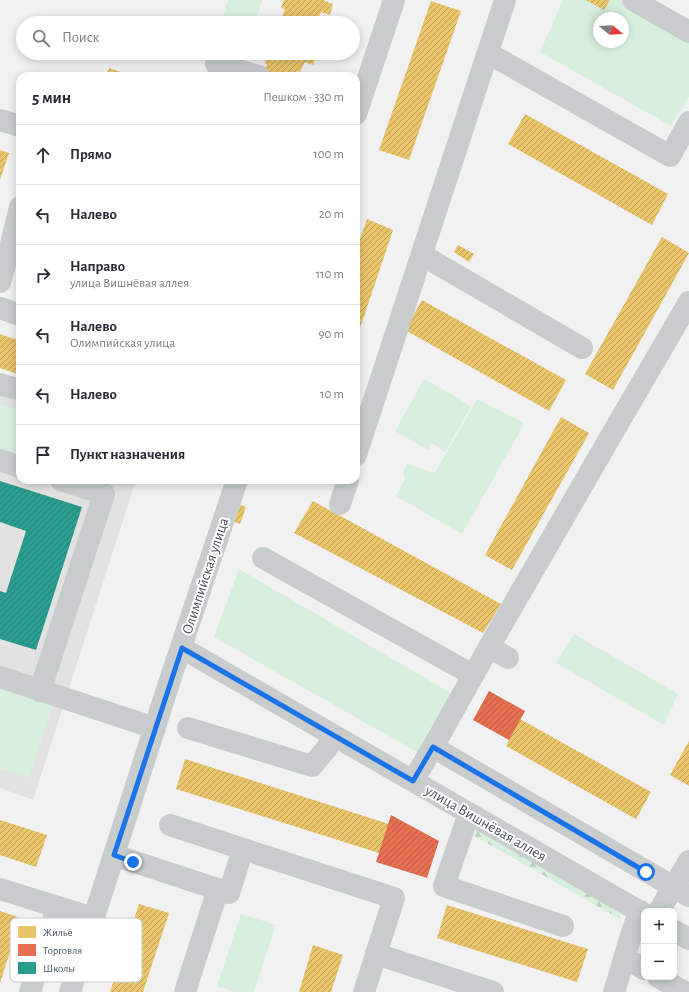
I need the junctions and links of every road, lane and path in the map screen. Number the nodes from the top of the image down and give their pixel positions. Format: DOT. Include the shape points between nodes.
graph roads {
  1 [pos="394,0"];
  2 [pos="505,0"];
  3 [pos="633,0"];
  4 [pos="689,32"];
  5 [pos="488,53"];
  6 [pos="216,64"];
  7 [pos="245,72"];
  8 [pos="360,99"];
  9 [pos="0,120"];
  10 [pos="689,122"];
  11 [pos="16,125"];
  12 [pos="16,223"];
  13 [pos="422,255"];
  14 [pos="0,282"];
  15 [pos="689,302"];
  16 [pos="0,308"];
  17 [pos="16,314"];
  18 [pos="582,348"];
  19 [pos="0,384"];
  20 [pos="16,389"];
  21 [pos="612,434"];
  22 [pos="360,443"];
  23 [pos="0,460"];
  24 [pos="16,466"];
  25 [pos="73,484"];
  26 [pos="236,484"];
  27 [pos="347,484"];
  28 [pos="340,504"];
  29 [pos="263,558"];
  30 [pos="514,604"];
  31 [pos="489,646"];
  32 [pos="182,648"];
  33 [pos="508,658"];
  34 [pos="473,676"];
  35 [pos="0,678"];
  36 [pos="40,690"];
  37 [pos="155,728"];
  38 [pos="188,728"];
  39 [pos="336,737"];
  40 [pos="433,747"];
  41 [pos="413,781"];
  42 [pos="469,813"];
  43 [pos="170,825"];
  44 [pos="243,849"];
  45 [pos="114,855"];
  46 [pos="689,861"];
  47 [pos="0,889"];
  48 [pos="218,889"];
  49 [pos="681,892"];
  50 [pos="57,907"];
  51 [pos="641,908"];
  52 [pos="655,908"];
  53 [pos="54,918"];
  54 [pos="93,918"];
  55 [pos="641,920"];
  56 [pos="563,926"];
  57 [pos="677,933"];
  58 [pos="689,939"];
  59 [pos="376,954"];
  60 [pos="625,958"];
  61 [pos="641,967"];
  62 [pos="663,980"];
  63 [pos="33,982"];
  64 [pos="73,982"];
  65 [pos="30,992"];
  66 [pos="70,992"];
  67 [pos="185,992"];
  68 [pos="364,992"];
  69 [pos="493,992"];
  70 [pos="614,992"];
  71 [pos="684,992"];
  1 -- 8 [label="street"];
  2 -- 5 [label="street"];
  3 -- 4 [label="street"];
  5 -- 10 [label="street" via="670,156"];
  5 -- 13 [label="street"];
  6 -- 7 [label="street"];
  9 -- 11 [label="street"];
  12 -- 14 [label="street"];
  13 -- 18 [label="street"];
  13 -- 22 [label="street"];
  15 -- 30 [label="street"];
  16 -- 17 [label="street"];
  19 -- 20 [label="street"];
  21 -- 30 [label="street"];
  23 -- 24 [label="street"];
  25 -- 36 [label="street" via="104,494"];
  26 -- 32 [label="street, Олимпийская улица"];
  27 -- 28 [label="street"];
  29 -- 34 [label="street"];
  30 -- 31 [label="street"];
  31 -- 33 [label="street"];
  31 -- 34 [label="street"];
  32 -- 37 [label="street, Олимпийская улица"];
  32 -- 39 [label="street, улица Вишнёвая аллея"];
  34 -- 40 [label="street"];
  35 -- 36 [label="street"];
  36 -- 37 [label="street"];
  37 -- 45 [label="street, Олимпийская улица"];
  38 -- 39 [label="street" via="312,766"];
  39 -- 41 [label="street, улица Вишнёвая аллея"];
  40 -- 41 [label="street"];
  40 -- 49 [label="street"];
  41 -- 42 [label="street, улица Вишнёвая аллея"];
  42 -- 51 [label="street, улица Вишнёвая аллея"];
  42 -- 56 [label="street" via="444,886"];
  43 -- 44 [label="street"];
  44 -- 48 [label="street" via="229,893"];
  44 -- 59 [label="street" via="394,898"];
  45 -- 48 [label="street"];
  45 -- 54 [label="street, Олимпийская улица"];
  46 -- 49 [label="street"];
  47 -- 50 [label="street"];
  48 -- 67 [label="street"];
  49 -- 52 [label="street"];
  50 -- 53 [label="street"];
  50 -- 54 [label="street"];
  55 -- 60 [label="street" via="631,932"];
  57 -- 58 [label="street"];
  59 -- 68 [label="street"];
  59 -- 69 [label="street"];
  60 -- 61 [label="street"];
  60 -- 70 [label="street"];
  62 -- 71 [label="street"];
  63 -- 65 [label="street"];
  64 -- 66 [label="street, Олимпийская улица"];
}
